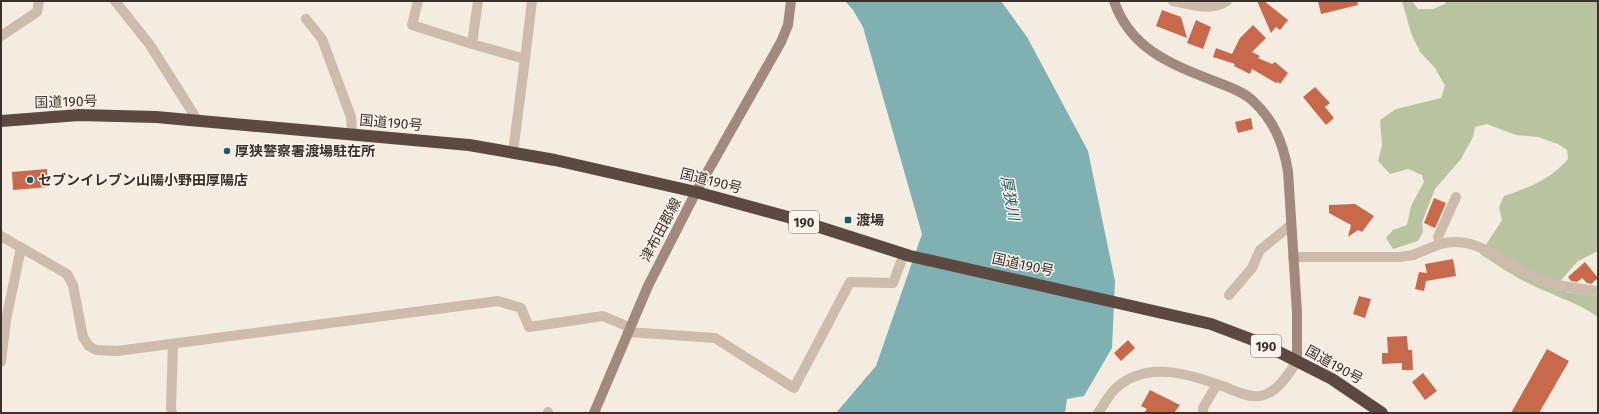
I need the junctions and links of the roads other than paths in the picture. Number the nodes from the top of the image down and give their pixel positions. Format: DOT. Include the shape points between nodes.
graph roads {
  1 [pos="39,1"];
  2 [pos="115,1"];
  3 [pos="418,1"];
  4 [pos="478,1"];
  5 [pos="532,1"];
  6 [pos="791,1"];
  7 [pos="1114,1"];
  8 [pos="1173,1"];
  9 [pos="1227,1"];
  10 [pos="306,19"];
  11 [pos="1,36"];
  12 [pos="472,44"];
  13 [pos="525,59"];
  14 [pos="1,121"];
  15 [pos="198,121"];
  16 [pos="352,134"];
  17 [pos="513,152"];
  18 [pos="696,192"];
  19 [pos="1456,197"];
  20 [pos="1291,225"];
  21 [pos="1,236"];
  22 [pos="1440,244"];
  23 [pos="21,248"];
  24 [pos="907,255"];
  25 [pos="1293,257"];
  26 [pos="1598,291"];
  27 [pos="1229,295"];
  28 [pos="628,329"];
  29 [pos="173,344"];
  30 [pos="1297,361"];
  31 [pos="1,362"];
  32 [pos="1217,384"];
  33 [pos="172,413"];
  34 [pos="594,413"];
  35 [pos="1098,413"];
  36 [pos="1203,413"];
  37 [pos="1382,413"];
  1 -- 11 [label="street" via="37,12"];
  2 -- 15 [label="street" via="150,45"];
  3 -- 12 [label="street" via="412,25"];
  4 -- 12 [label="street"];
  5 -- 13 [label="street"];
  6 -- 18 [label="main road, 津布田郡線" via="788,25 781,42"];
  7 -- 20 [label="main road" via="1126,27 1143,46 1182,68 1233,88 1251,99 1266,115 1277,131 1284,149"];
  8 -- 9 [label="street" via="1205,7 1216,7"];
  10 -- 16 [label="street" via="322,39 351,117"];
  12 -- 13 [label="street"];
  13 -- 17 [label="street"];
  14 -- 15 [label="highway, 国道190号 / 190" via="79,115"];
  15 -- 16 [label="highway, 国道190号 / 190"];
  16 -- 17 [label="highway, 国道190号 / 190" via="461,144"];
  17 -- 18 [label="highway, 国道190号 / 190"];
  18 -- 24 [label="highway, 国道190号 / 190" via="788,216"];
  18 -- 28 [label="main road, 津布田郡線"];
  19 -- 22 [label="street" via="1438,237"];
  20 -- 25 [label="main road"];
  20 -- 27 [label="street" via="1260,250 1252,268"];
  21 -- 23 [label="street"];
  22 -- 25 [label="street" via="1413,255 1400,257"];
  22 -- 26 [label="street" via="1459,241 1470,243 1495,253 1538,279"];
  23 -- 29 [label="street" via="67,274 73,285 83,337 89,346 105,351"];
  23 -- 31 [label="street" via="6,320"];
  24 -- 28 [label="street" via="893,283 850,282 794,388 715,338"];
  24 -- 30 [label="highway, 国道190号 / 190" via="1211,324 1261,343"];
  25 -- 30 [label="main road"];
  28 -- 29 [label="street" via="603,316 529,327 521,308 498,301"];
  28 -- 34 [label="main road, 津布田郡線"];
  29 -- 33 [label="street"];
  30 -- 32 [label="street" via="1274,390 1260,396 1249,396"];
  30 -- 37 [label="highway, 国道190号 / 190" via="1332,379"];
  32 -- 35 [label="street" via="1189,375 1153,371 1134,376 1115,388"];
  32 -- 36 [label="street" via="1203,408"];
}
